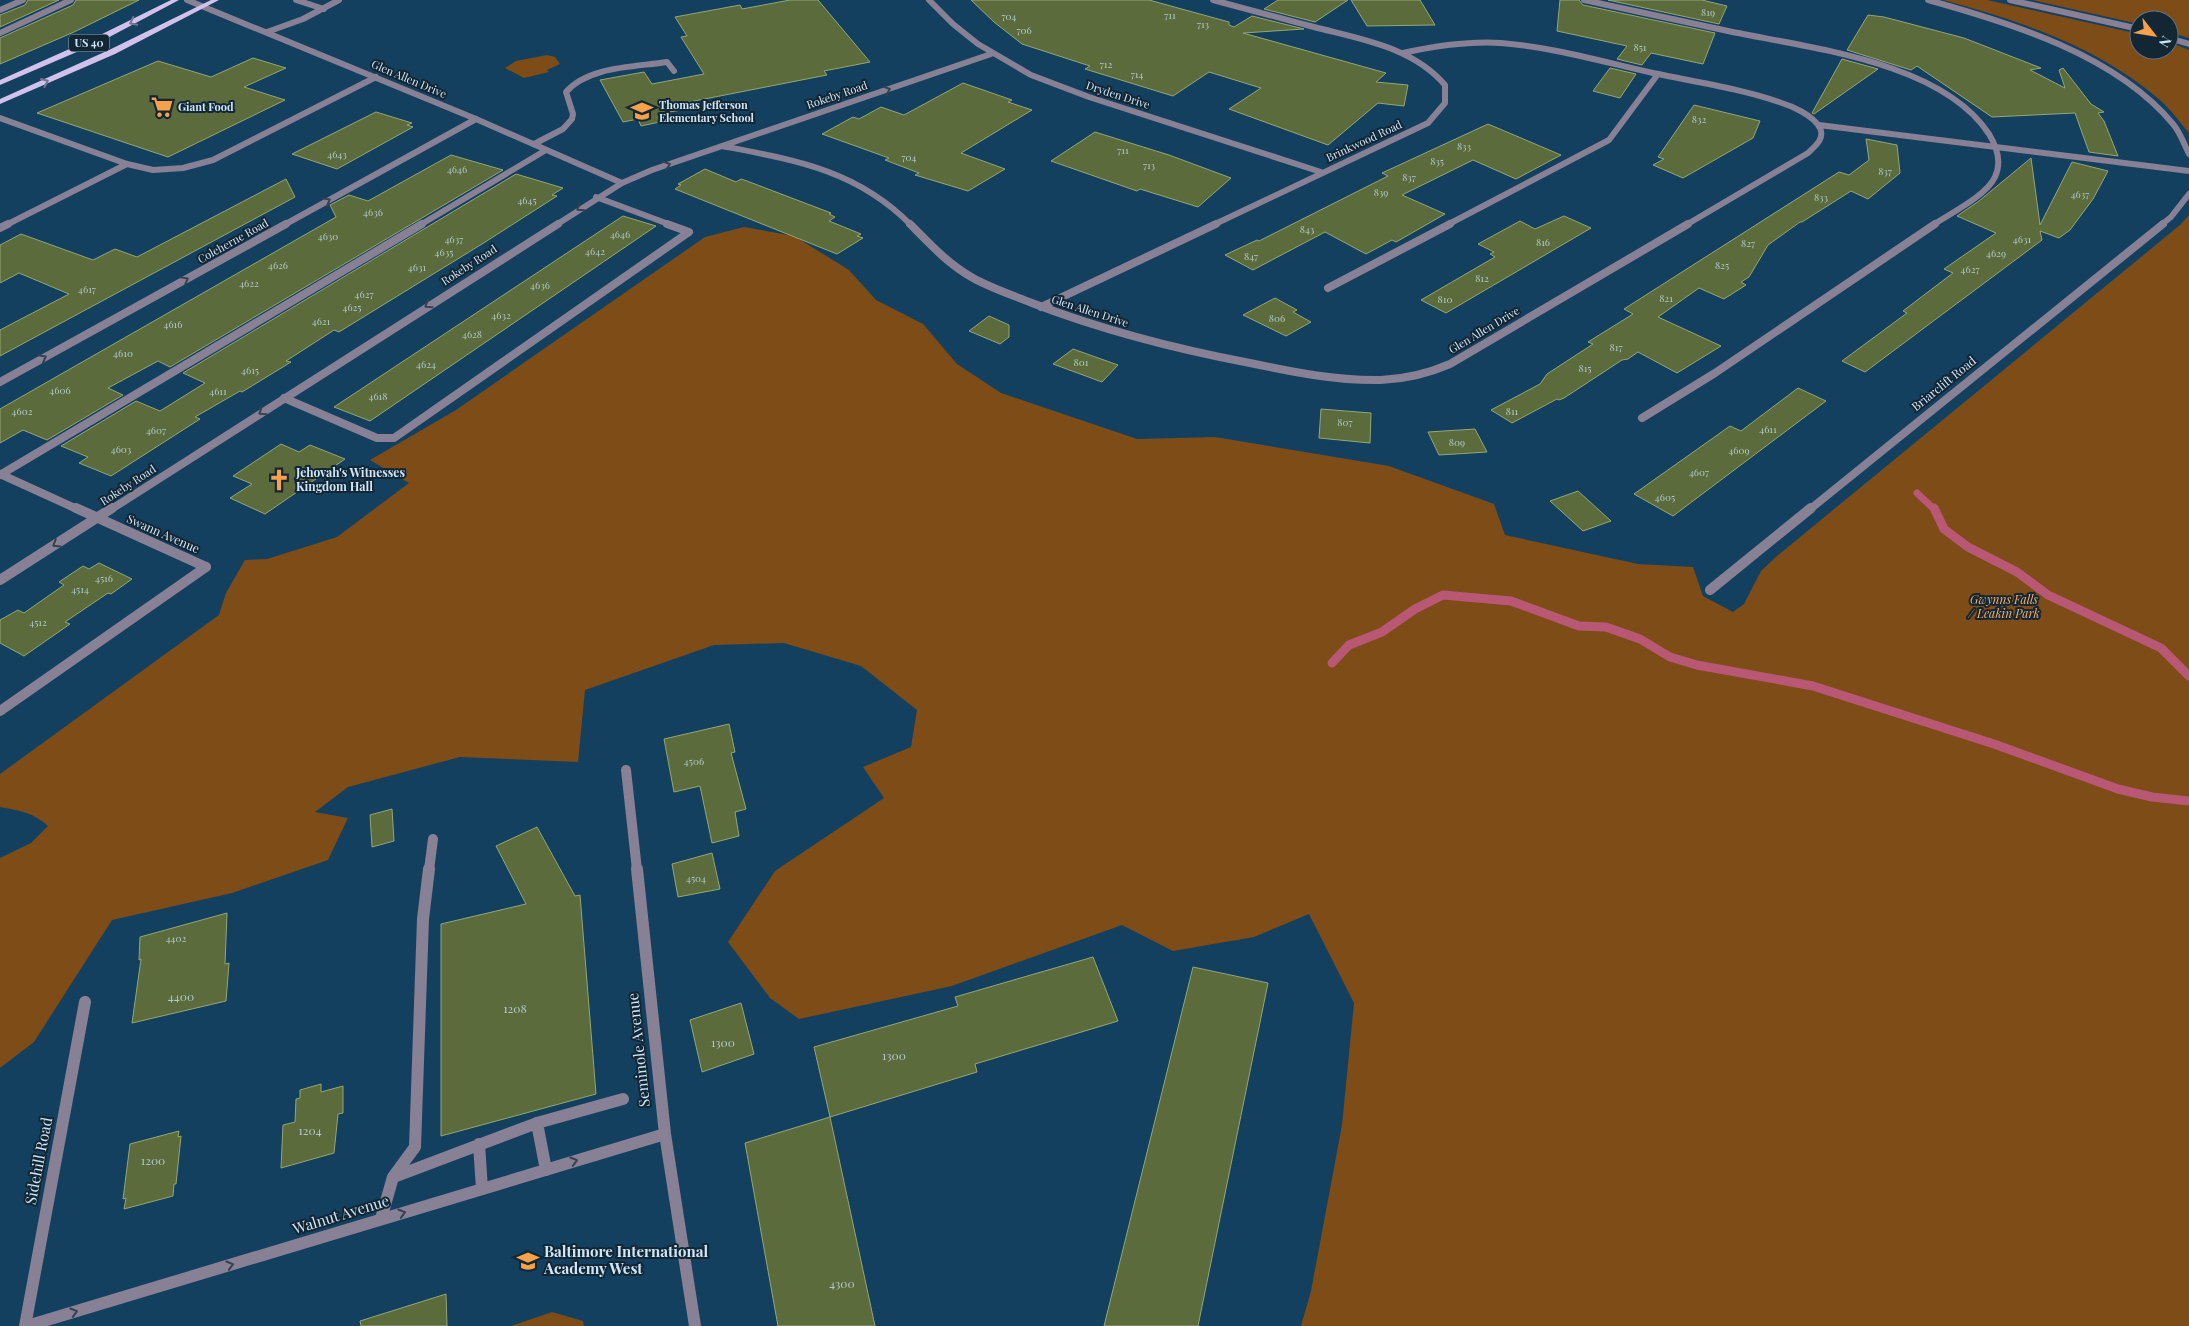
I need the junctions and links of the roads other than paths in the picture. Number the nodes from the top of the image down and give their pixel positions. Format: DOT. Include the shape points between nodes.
graph roads {
  1 [pos="24,0"];
  2 [pos="70,0"];
  3 [pos="176,0"];
  4 [pos="187,0"];
  5 [pos="216,0"];
  6 [pos="296,0"];
  7 [pos="339,0"];
  8 [pos="929,0"];
  9 [pos="1213,0"];
  10 [pos="1584,0"];
  11 [pos="1928,0"];
  12 [pos="2010,0"];
  13 [pos="204,6"];
  14 [pos="324,9"];
  15 [pos="0,10"];
  16 [pos="2129,27"];
  17 [pos="267,32"];
  18 [pos="0,33"];
  19 [pos="1403,53"];
  20 [pos="991,54"];
  21 [pos="674,72"];
  22 [pos="1658,74"];
  23 [pos="376,78"];
  24 [pos="0,83"];
  25 [pos="0,102"];
  26 [pos="0,118"];
  27 [pos="476,119"];
  28 [pos="1819,125"];
  29 [pos="534,144"];
  30 [pos="722,146"];
  31 [pos="1996,147"];
  32 [pos="546,150"];
  33 [pos="2189,154"];
  34 [pos="127,164"];
  35 [pos="2189,171"];
  36 [pos="1321,172"];
  37 [pos="622,183"];
  38 [pos="2189,194"];
  39 [pos="596,197"];
  40 [pos="0,228"];
  41 [pos="1328,288"];
  42 [pos="1041,307"];
  43 [pos="0,382"];
  44 [pos="284,398"];
  45 [pos="1642,418"];
  46 [pos="0,475"];
  47 [pos="97,518"];
  48 [pos="0,580"];
  49 [pos="1710,590"];
  50 [pos="0,711"];
  51 [pos="626,770"];
  52 [pos="433,839"];
  53 [pos="85,1002"];
  54 [pos="623,1098"];
  55 [pos="537,1123"];
  56 [pos="665,1134"];
  57 [pos="480,1144"];
  58 [pos="546,1170"];
  59 [pos="393,1177"];
  60 [pos="482,1189"];
  61 [pos="381,1220"];
  62 [pos="26,1326"];
  63 [pos="695,1326"];
  1 -- 15 [label="street"];
  2 -- 18 [label="street"];
  3 -- 24 [label="main road, US 40, one-way"];
  4 -- 13 [label="street, Glen Allen Drive"];
  5 -- 13 [label="main road, US 40"];
  6 -- 14 [label="street"];
  7 -- 14 [label="street"];
  8 -- 20 [label="street, Dryden Drive" via="963,34"];
  9 -- 19 [label="street, Brinkwood Road"];
  10 -- 31 [label="street" via="1830,52 1909,74 1949,94 1976,115 1985,124"];
  11 -- 33 [label="street" via="2045,37 2108,70 2158,108 2174,126"];
  12 -- 16 [label="street"];
  13 -- 17 [label="street, Glen Allen Drive"];
  25 -- 13 [label="main road, US 40, one-way"];
  14 -- 17 [label="street"];
  17 -- 23 [label="street, Glen Allen Drive"];
  19 -- 22 [label="street" via="1452,43 1506,42"];
  19 -- 36 [label="street, Brinkwood Road" via="1442,81 1446,103 1439,114 1428,123"];
  30 -- 20 [label="street, Rokeby Road, one-way"];
  20 -- 36 [label="street, Dryden Drive" via="1009,66 1062,88"];
  21 -- 29 [label="street" via="667,62 603,73 578,81 566,92 574,112 572,119 566,126"];
  22 -- 28 [label="street" via="1779,102 1798,110"];
  22 -- 41 [label="street" via="1608,140"];
  23 -- 27 [label="street, Glen Allen Drive"];
  23 -- 34 [label="street" via="213,160 153,170"];
  26 -- 34 [label="street"];
  27 -- 29 [label="street, Glen Allen Drive"];
  43 -- 27 [label="street, Coleherne Road, one-way"];
  28 -- 31 [label="street"];
  28 -- 42 [label="street, Glen Allen Drive" via="1821,140 1808,153 1450,364 1423,375 1371,380 1295,372 1172,348"];
  29 -- 32 [label="street, Glen Allen Drive"];
  37 -- 30 [label="street, Rokeby Road, one-way"];
  30 -- 42 [label="street, Glen Allen Drive" via="842,174 887,202 950,264"];
  31 -- 35 [label="street"];
  31 -- 45 [label="street" via="1999,170 1988,188 1715,373"];
  32 -- 37 [label="street, Glen Allen Drive"];
  32 -- 46 [label="street"];
  34 -- 40 [label="street"];
  36 -- 42 [label="street, Brinkwood Road"];
  37 -- 39 [label="street, Rokeby Road"];
  38 -- 49 [label="street, Briarclift Road" via="2171,217"];
  39 -- 44 [label="street, Rokeby Road, one-way"];
  39 -- 44 [label="street" via="689,232 394,438 377,438"];
  44 -- 47 [label="street, Rokeby Road, one-way"];
  46 -- 47 [label="street, Swann Avenue"];
  47 -- 48 [label="street, Rokeby Road, one-way"];
  47 -- 50 [label="street, Swann Avenue" via="206,567"];
  51 -- 56 [label="street, Seminole Avenue"];
  52 -- 59 [label="street" via="423,919 415,1147"];
  53 -- 62 [label="street, Sidehill Road"];
  54 -- 55 [label="street"];
  55 -- 57 [label="street"];
  55 -- 58 [label="street"];
  58 -- 56 [label="street, Walnut Avenue, one-way"];
  56 -- 63 [label="street, Seminole Avenue"];
  57 -- 59 [label="street"];
  57 -- 60 [label="street"];
  58 -- 60 [label="street, Walnut Avenue"];
  59 -- 61 [label="street"];
  61 -- 60 [label="street, Walnut Avenue, one-way"];
  62 -- 61 [label="street, Walnut Avenue, one-way"];
}
